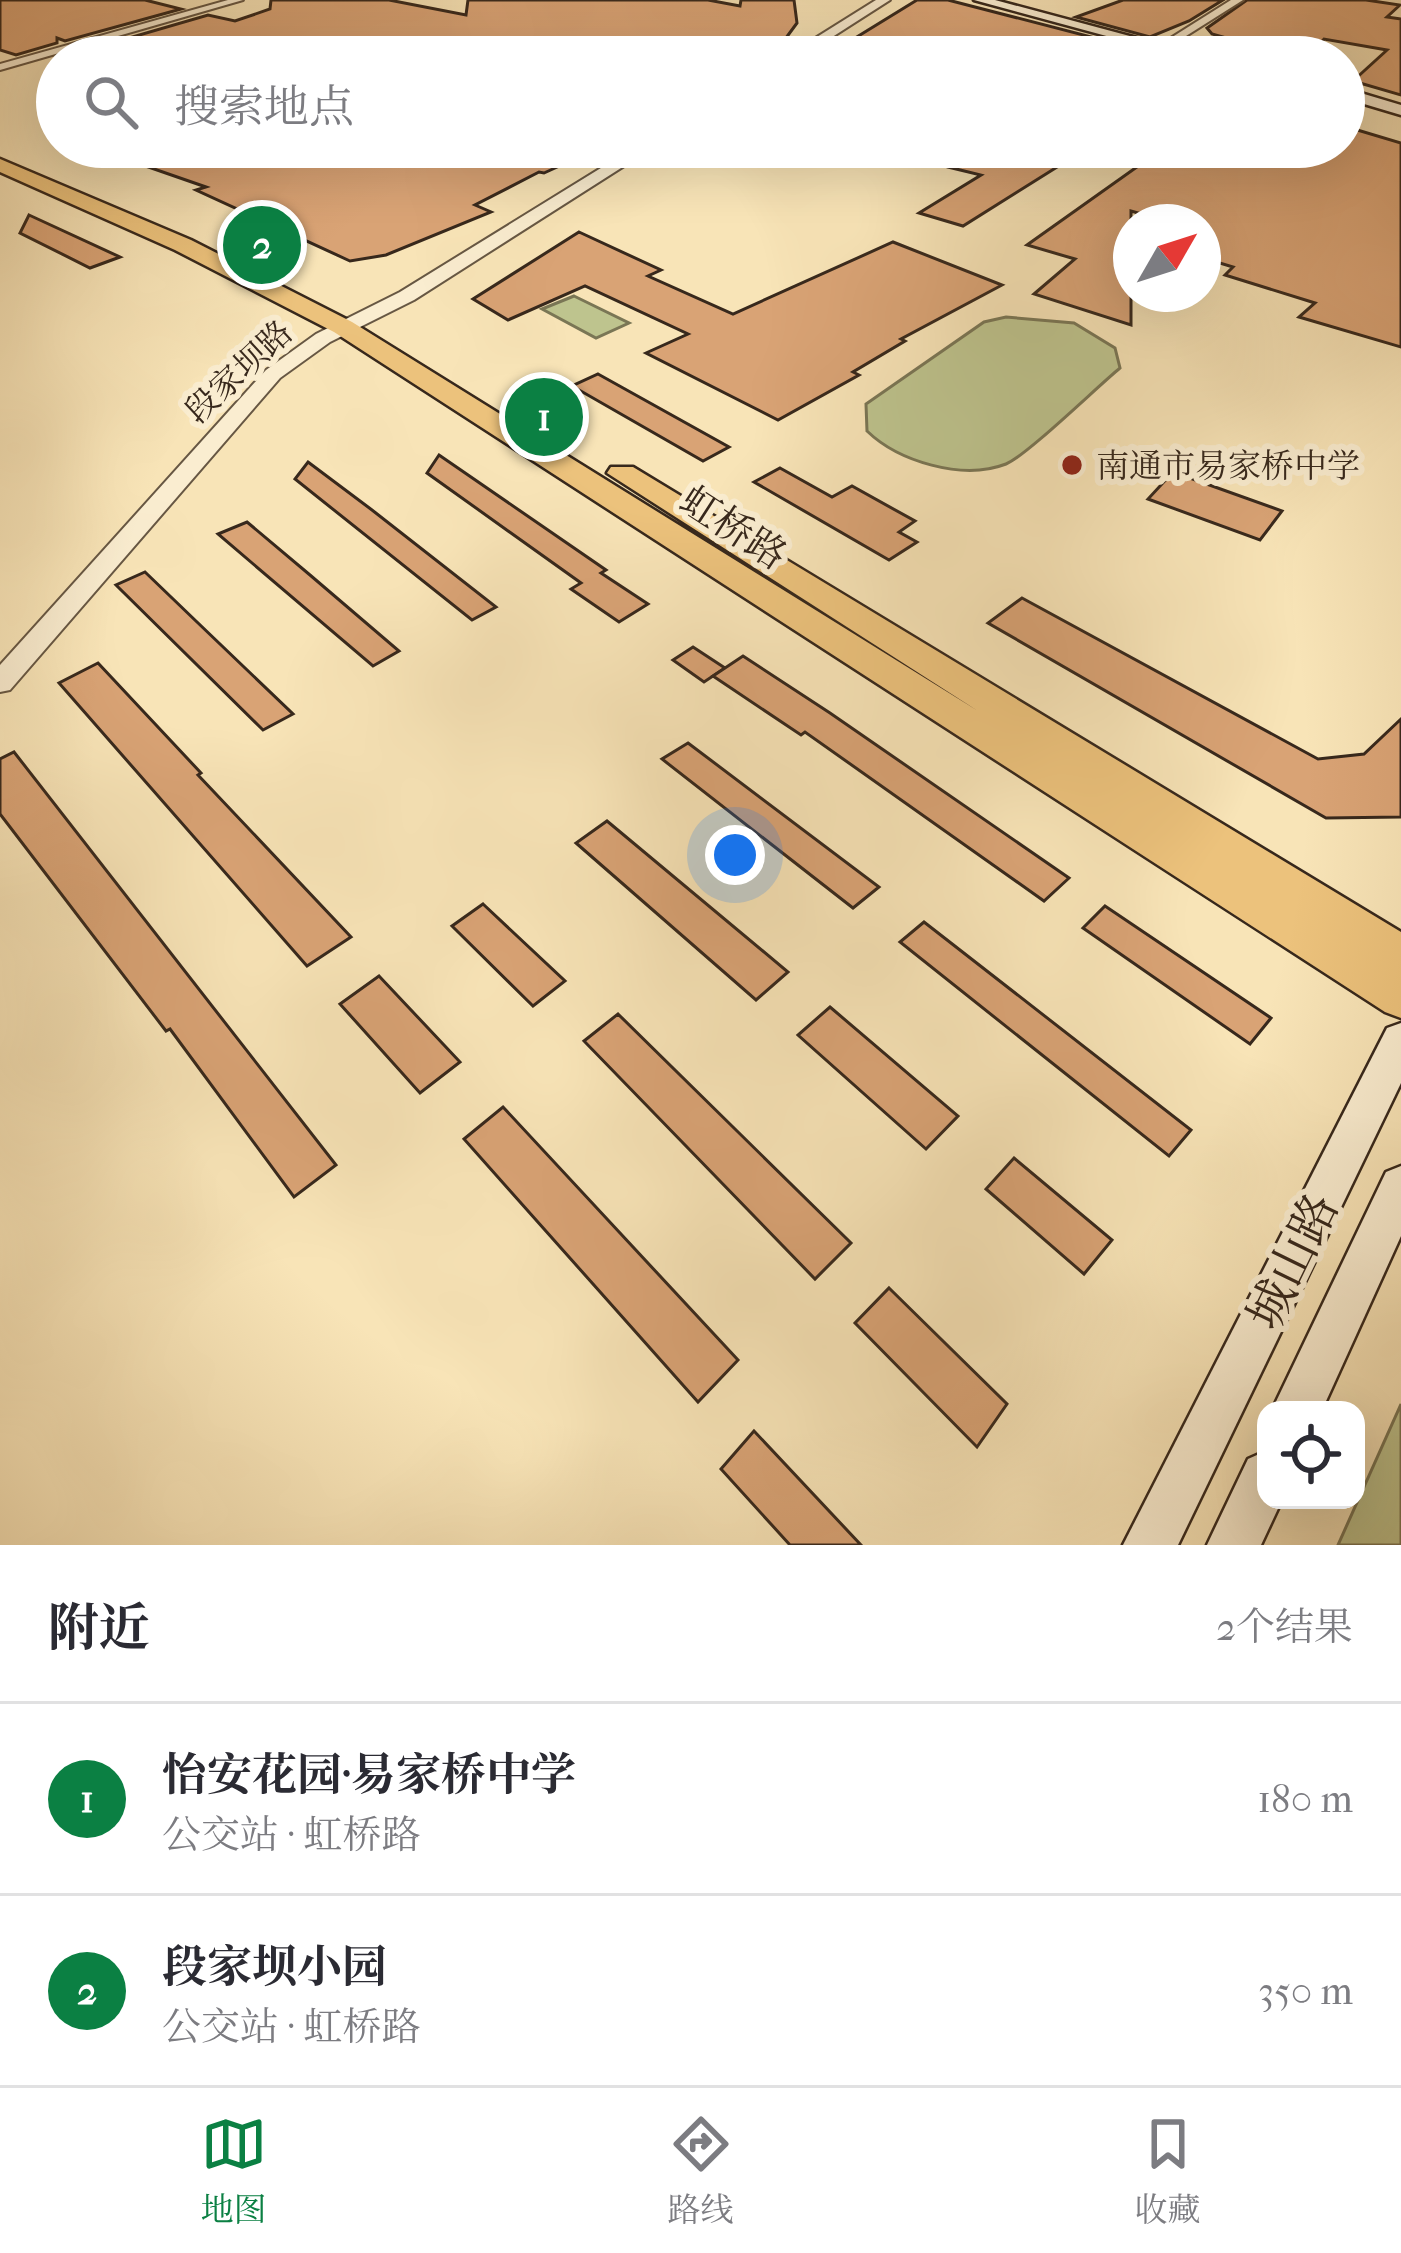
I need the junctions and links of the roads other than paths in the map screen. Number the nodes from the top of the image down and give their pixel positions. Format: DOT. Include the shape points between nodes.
graph roads {
  1 [pos="238,0"];
  2 [pos="884,0"];
  3 [pos="980,0"];
  4 [pos="1005,0"];
  5 [pos="1238,0"];
  6 [pos="109,36"];
  7 [pos="826,36"];
  8 [pos="1129,36"];
  9 [pos="1134,36"];
  10 [pos="1180,36"];
  11 [pos="36,56"];
  12 [pos="5,65"];
  13 [pos="1365,102"];
  14 [pos="1401,113"];
  15 [pos="0,152"];
  16 [pos="0,165"];
  17 [pos="36,167"];
  18 [pos="39,168"];
  19 [pos="611,168"];
  20 [pos="355,322"];
  21 [pos="0,683"];
  22 [pos="1401,955"];
  23 [pos="1401,998"];
  24 [pos="1401,1041"];
  25 [pos="1401,1187"];
  26 [pos="1301,1401"];
  27 [pos="1257,1496"];
  28 [pos="1150,1545"];
  29 [pos="1234,1545"];
  1 -- 6 [label="street"];
  2 -- 7 [label="street"];
  3 -- 8 [label="main road"];
  4 -- 9 [label="main road"];
  5 -- 10 [label="street"];
  11 -- 12 [label="street"];
  13 -- 14 [label="main road"];
  15 -- 17 [label="main road, 虹桥路"];
  16 -- 20 [label="main road, 虹桥路"];
  18 -- 20 [label="main road, 虹桥路" via="200,234"];
  19 -- 20 [label="street, 段家坝路"];
  20 -- 21 [label="street, 段家坝路" via="298,354 253,393"];
  20 -- 22 [label="main road, 虹桥路"];
  20 -- 23 [label="main road, 虹桥路"];
  24 -- 28 [label="main road, 城山路"];
  25 -- 26 [label="main road, 城山路"];
  27 -- 29 [label="main road"];
}
